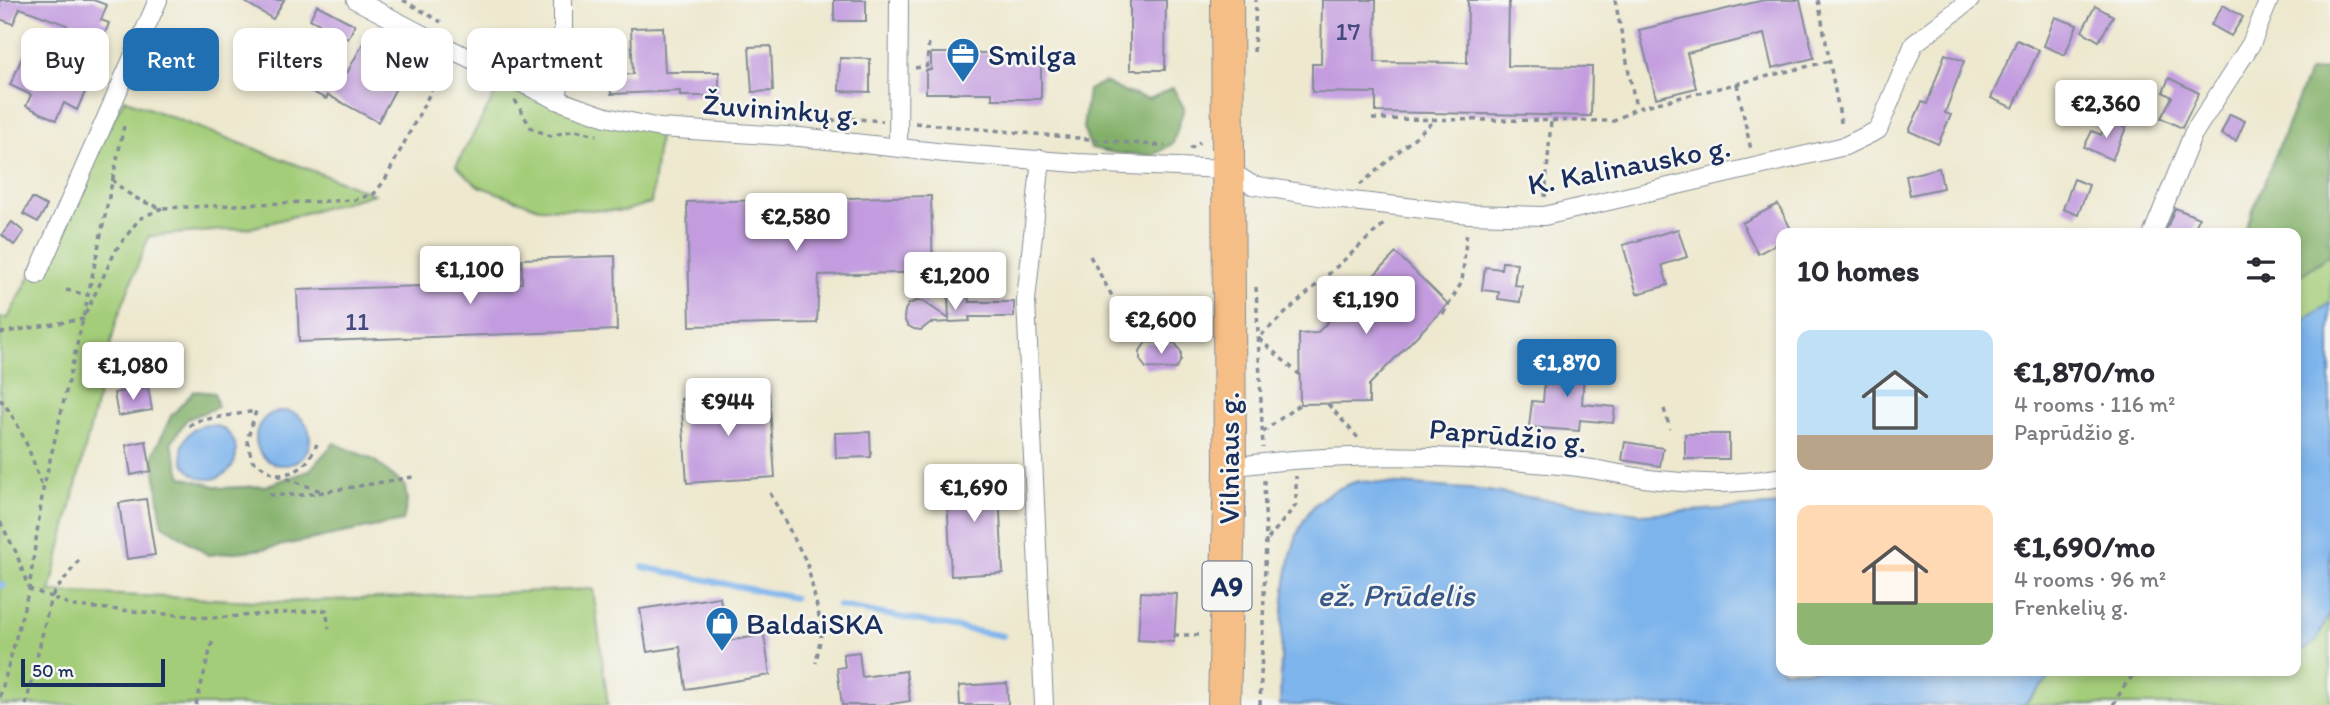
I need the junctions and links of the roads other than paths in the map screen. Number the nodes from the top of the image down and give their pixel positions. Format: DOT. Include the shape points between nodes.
graph roads {
  1 [pos="158,0"];
  2 [pos="356,0"];
  3 [pos="564,0"];
  4 [pos="899,0"];
  5 [pos="1227,0"];
  6 [pos="1970,0"];
  7 [pos="2269,0"];
  8 [pos="557,100"];
  9 [pos="898,146"];
  10 [pos="1041,159"];
  11 [pos="1227,169"];
  12 [pos="2155,228"];
  13 [pos="37,275"];
  14 [pos="1230,467"];
  15 [pos="1776,478"];
  16 [pos="1044,705"];
  17 [pos="1224,705"];
  1 -- 13 [label="street"];
  2 -- 8 [label="street, Žuvininkų g."];
  3 -- 8 [label="street"];
  4 -- 9 [label="street"];
  5 -- 11 [label="highway, Vilniaus g. / A9"];
  6 -- 11 [label="street, K. Kalinausko g." via="1914,44 1878,130 1845,146 1544,216 1469,214 1343,200 1252,185"];
  7 -- 12 [label="street" via="2251,44 2193,134"];
  8 -- 9 [label="street, Žuvininkų g." via="606,117 660,128"];
  9 -- 10 [label="street, Žuvininkų g."];
  10 -- 11 [label="street, Žuvininkų g."];
  10 -- 16 [label="street" via="1026,300"];
  11 -- 14 [label="highway, Vilniaus g. / A9"];
  14 -- 15 [label="street, Paprūdžio g." via="1375,456 1478,458 1661,480 1748,483"];
  14 -- 17 [label="highway, Vilniaus g. / A9"];
}
